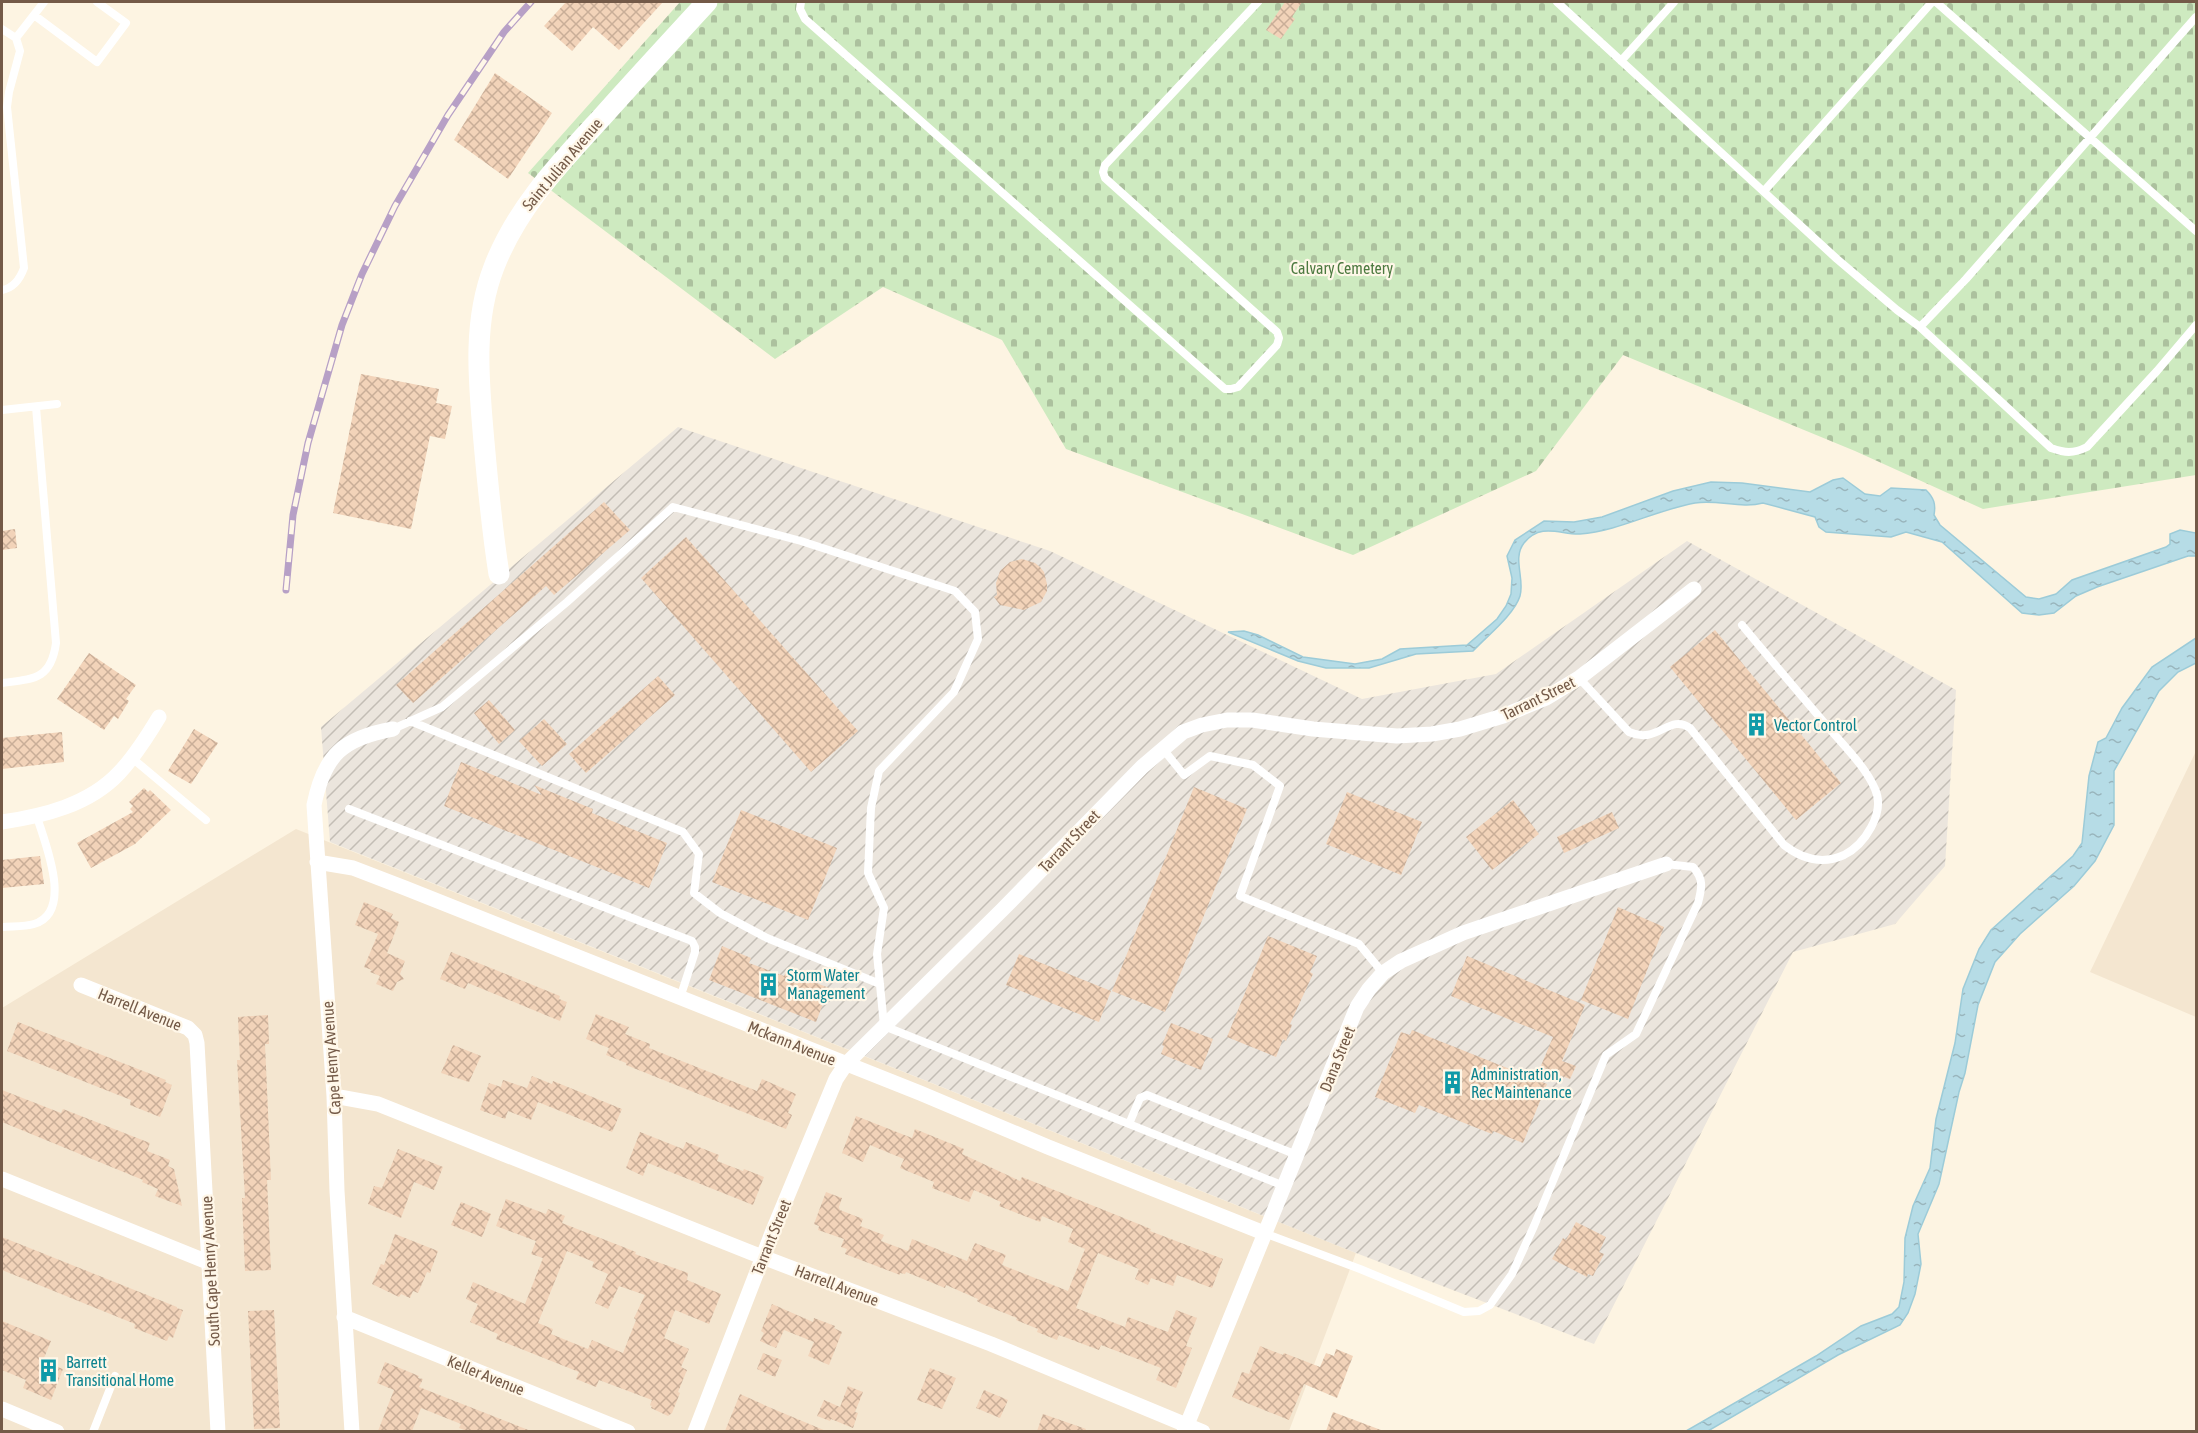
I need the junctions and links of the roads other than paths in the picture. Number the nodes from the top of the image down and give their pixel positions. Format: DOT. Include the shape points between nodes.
graph roads {
  1 [pos="44,2"];
  2 [pos="97,2"];
  3 [pos="707,2"];
  4 [pos="801,2"];
  5 [pos="1258,2"];
  6 [pos="1557,2"];
  7 [pos="1674,2"];
  8 [pos="1934,2"];
  9 [pos="34,15"];
  10 [pos="2196,17"];
  11 [pos="2,29"];
  12 [pos="16,38"];
  13 [pos="1621,61"];
  14 [pos="2089,138"];
  15 [pos="1765,190"];
  16 [pos="2196,231"];
  17 [pos="2,290"];
  18 [pos="2196,325"];
  19 [pos="1920,327"];
  20 [pos="57,404"];
  21 [pos="36,407"];
  22 [pos="2,410"];
  23 [pos="499,574"];
  24 [pos="1694,589"];
  25 [pos="1742,625"];
  26 [pos="1579,678"];
  27 [pos="2,683"];
  28 [pos="159,717"];
  29 [pos="410,721"];
  30 [pos="393,729"];
  31 [pos="1163,749"];
  32 [pos="132,758"];
  33 [pos="349,809"];
  34 [pos="37,817"];
  35 [pos="206,820"];
  36 [pos="2,822"];
  37 [pos="317,862"];
  38 [pos="1666,864"];
  39 [pos="2,927"];
  40 [pos="1383,973"];
  41 [pos="880,984"];
  42 [pos="81,985"];
  43 [pos="680,998"];
  44 [pos="884,1026"];
  45 [pos="846,1064"];
  46 [pos="334,1096"];
  47 [pos="201,1110"];
  48 [pos="1129,1124"];
  49 [pos="1297,1155"];
  50 [pos="2,1179"];
  51 [pos="1284,1186"];
  52 [pos="1264,1233"];
  53 [pos="763,1257"];
  54 [pos="210,1263"];
  55 [pos="344,1317"];
  56 [pos="115,1376"];
  57 [pos="2,1409"];
  58 [pos="1186,1428"];
  59 [pos="57,1431"];
  60 [pos="93,1431"];
  61 [pos="218,1431"];
  62 [pos="352,1431"];
  63 [pos="628,1431"];
  64 [pos="695,1431"];
  65 [pos="1203,1431"];
  1 -- 9 [label="lane"];
  2 -- 9 [label="lane" via="126,23 97,62"];
  3 -- 23 [label="street, Saint Julian Avenue" via="556,168 523,210 493,269 480,330 478,371"];
  4 -- 5 [label="lane" via="805,19 1192,360 1231,389 1238,387 1277,345 1277,332 1132,204 1105,178 1104,172 1105,165"];
  6 -- 13 [label="lane"];
  7 -- 13 [label="lane"];
  8 -- 14 [label="lane"];
  8 -- 15 [label="lane"];
  9 -- 12 [label="lane"];
  10 -- 14 [label="lane"];
  11 -- 12 [label="lane"];
  12 -- 17 [label="lane" via="20,51 7,107 24,268 20,278"];
  13 -- 15 [label="lane"];
  14 -- 16 [label="lane"];
  14 -- 19 [label="lane"];
  15 -- 19 [label="lane" via="1837,259"];
  18 -- 19 [label="lane" via="2087,447 2076,453 2051,448"];
  20 -- 21 [label="lane"];
  21 -- 22 [label="lane"];
  21 -- 27 [label="lane" via="56,643 54,659 34,680"];
  24 -- 26 [label="street, Tarrant Street"];
  25 -- 26 [label="lane" via="1858,762 1876,791 1871,828 1851,851 1837,858 1808,859 1784,845 1690,728 1676,723 1646,737 1629,732"];
  26 -- 31 [label="street, Tarrant Street" via="1546,698 1503,716 1432,734 1397,736 1227,720 1183,732"];
  28 -- 32 [label="street"];
  29 -- 30 [label="lane"];
  29 -- 41 [label="lane" via="683,832 699,854 694,892 720,913 767,938"];
  29 -- 41 [label="lane" via="442,706 673,507 801,541 955,591 975,612 978,639 954,692 879,771 871,808 868,873 884,908 877,954"];
  30 -- 37 [label="street, Cape Henry Avenue" via="352,740 325,766 314,805"];
  31 -- 40 [label="lane" via="1184,775 1210,756 1253,765 1281,786 1240,896 1359,944"];
  31 -- 44 [label="street, Tarrant Street"];
  32 -- 34 [label="street" via="90,795"];
  32 -- 35 [label="lane"];
  33 -- 43 [label="lane" via="692,941 694,952"];
  34 -- 36 [label="street"];
  34 -- 39 [label="lane" via="56,883 54,901 48,916 35,924"];
  37 -- 43 [label="street, Mckann Avenue" via="353,868"];
  37 -- 46 [label="street, Cape Henry Avenue"];
  38 -- 40 [label="street, Dana Street" via="1463,933"];
  38 -- 52 [label="lane" via="1693,867 1700,874 1698,903 1636,1034 1606,1055 1512,1274 1490,1305 1464,1312"];
  40 -- 49 [label="street, Dana Street" via="1358,1007"];
  41 -- 44 [label="lane"];
  42 -- 47 [label="street, Harrell Avenue" via="188,1028 195,1035"];
  43 -- 45 [label="street, Mckann Avenue"];
  44 -- 45 [label="street, Tarrant Street"];
  44 -- 48 [label="lane"];
  45 -- 52 [label="street, Mckann Avenue"];
  45 -- 53 [label="street, Tarrant Street" via="836,1079"];
  46 -- 53 [label="street, Harrell Avenue" via="378,1104"];
  46 -- 55 [label="street, Cape Henry Avenue"];
  47 -- 54 [label="street, South Cape Henry Avenue"];
  48 -- 49 [label="lane" via="1140,1098 1147,1095"];
  48 -- 51 [label="lane"];
  49 -- 51 [label="street, Dana Street"];
  50 -- 54 [label="street"];
  51 -- 52 [label="street, Dana Street"];
  52 -- 58 [label="street, Dana Street"];
  53 -- 58 [label="street, Harrell Avenue" via="981,1340"];
  53 -- 64 [label="street, Tarrant Street"];
  54 -- 61 [label="street, South Cape Henry Avenue"];
  55 -- 62 [label="street, Cape Henry Avenue"];
  55 -- 63 [label="street, Keller Avenue"];
  56 -- 60 [label="lane"];
  57 -- 59 [label="street"];
  58 -- 65 [label="street, Harrell Avenue"];
}
